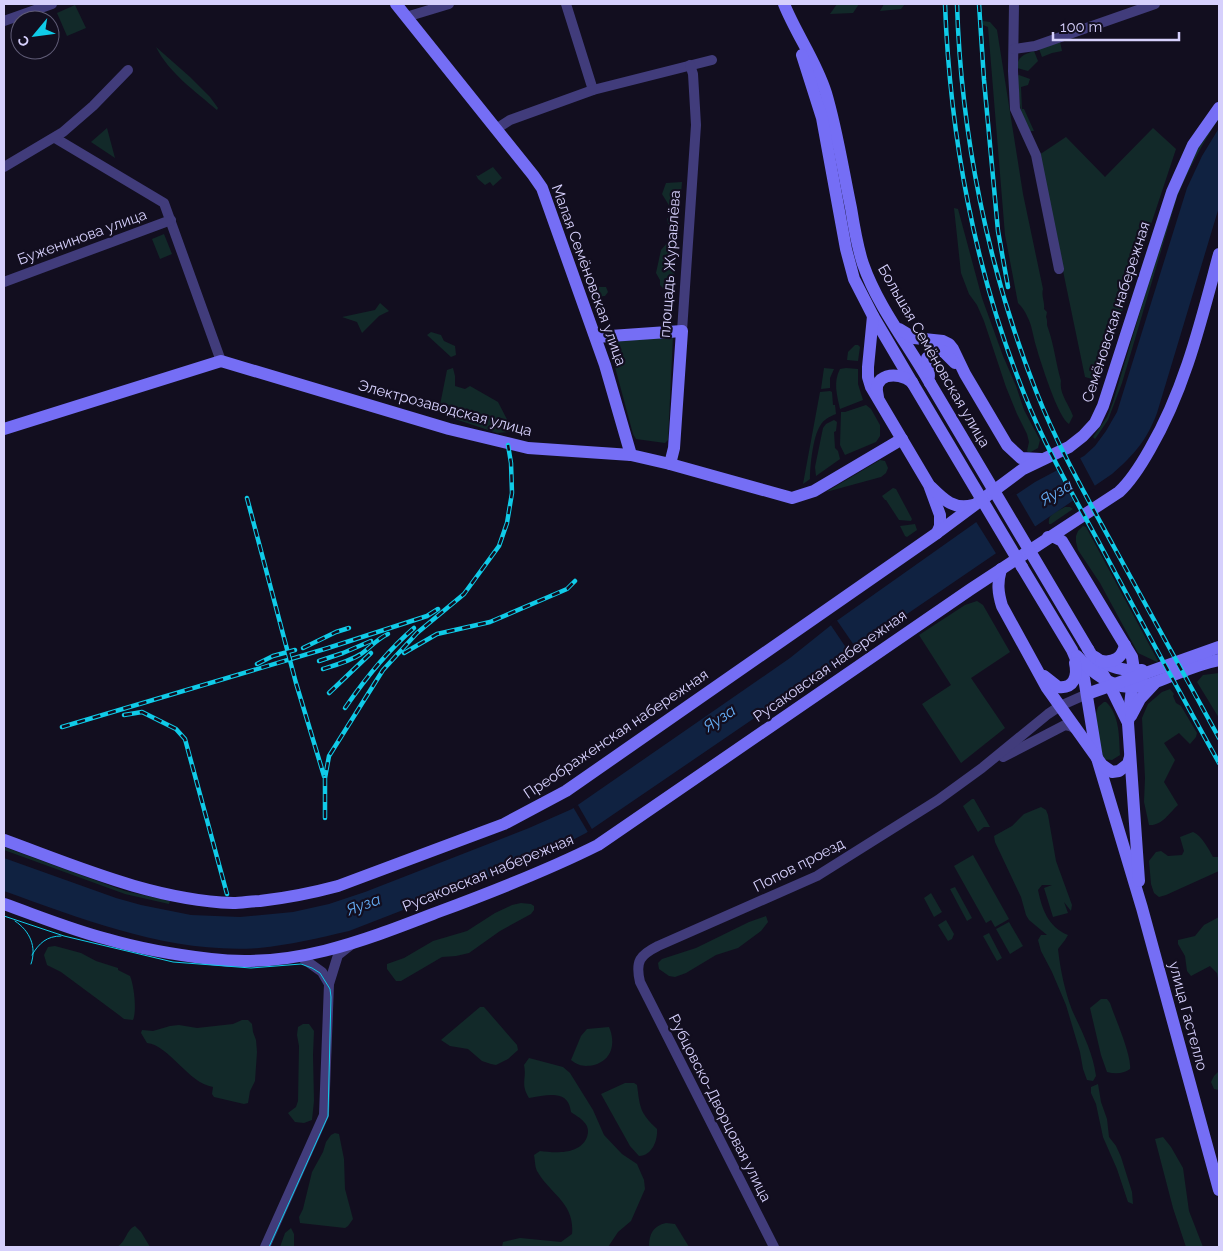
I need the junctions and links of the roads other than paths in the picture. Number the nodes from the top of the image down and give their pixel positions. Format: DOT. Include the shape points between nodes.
graph roads {
  1 [pos="52,4"];
  2 [pos="396,4"];
  3 [pos="449,4"];
  4 [pos="566,4"];
  5 [pos="784,4"];
  6 [pos="1014,4"];
  7 [pos="1155,4"];
  8 [pos="406,17"];
  9 [pos="4,21"];
  10 [pos="795,31"];
  11 [pos="1014,49"];
  12 [pos="712,60"];
  13 [pos="690,65"];
  14 [pos="128,70"];
  15 [pos="593,90"];
  16 [pos="1219,108"];
  17 [pos="496,129"];
  18 [pos="54,138"];
  19 [pos="4,167"];
  20 [pos="171,220"];
  21 [pos="1219,254"];
  22 [pos="1059,269"];
  23 [pos="4,282"];
  24 [pos="873,316"];
  25 [pos="894,324"];
  26 [pos="682,331"];
  27 [pos="596,337"];
  28 [pos="222,361"];
  29 [pos="965,374"];
  30 [pos="928,378"];
  31 [pos="913,384"];
  32 [pos="878,400"];
  33 [pos="4,429"];
  34 [pos="902,439"];
  35 [pos="1007,445"];
  36 [pos="631,455"];
  37 [pos="1041,459"];
  38 [pos="670,464"];
  39 [pos="1003,484"];
  40 [pos="929,485"];
  41 [pos="975,505"];
  42 [pos="1078,519"];
  43 [pos="936,533"];
  44 [pos="1048,538"];
  45 [pos="1071,553"];
  46 [pos="1000,569"];
  47 [pos="971,589"];
  48 [pos="1002,606"];
  49 [pos="1125,645"];
  50 [pos="1219,647"];
  51 [pos="1088,649"];
  52 [pos="1072,650"];
  53 [pos="1132,657"];
  54 [pos="1219,660"];
  55 [pos="1101,662"];
  56 [pos="1038,669"];
  57 [pos="1159,669"];
  58 [pos="1133,678"];
  59 [pos="1111,683"];
  60 [pos="1156,683"];
  61 [pos="1087,694"];
  62 [pos="1060,706"];
  63 [pos="1090,717"];
  64 [pos="1128,723"];
  65 [pos="1077,730"];
  66 [pos="1130,757"];
  67 [pos="1097,758"];
  68 [pos="982,768"];
  69 [pos="4,840"];
  70 [pos="4,904"];
  71 [pos="1142,908"];
  72 [pos="353,943"];
  73 [pos="301,957"];
  74 [pos="640,982"];
  75 [pos="329,984"];
  76 [pos="1219,1190"];
  77 [pos="265,1247"];
  78 [pos="774,1247"];
  1 -- 9 [label="street"];
  2 -- 8 [label="main road, Малая Семёновская улица"];
  3 -- 8 [label="street"];
  4 -- 15 [label="street"];
  5 -- 10 [label="main road, Большая Семёновская улица"];
  6 -- 11 [label="street"];
  7 -- 11 [label="street" via="1035,46"];
  8 -- 17 [label="main road, Малая Семёновская улица"];
  10 -- 24 [label="main road, Большая Семёновская улица" via="822,118 850,264"];
  10 -- 25 [label="main road, Большая Семёновская улица" via="811,57 826,93 863,264"];
  11 -- 22 [label="street" via="1015,108 1036,155"];
  12 -- 13 [label="street"];
  13 -- 15 [label="street"];
  13 -- 26 [label="street, площадь Журавлёва" via="696,125"];
  14 -- 18 [label="street" via="74,124"];
  15 -- 17 [label="street" via="510,120"];
  16 -- 37 [label="main road, Семёновская набережная" via="1193,145 1172,192 1096,423 1068,447"];
  17 -- 27 [label="main road, Малая Семёновская улица" via="533,174 545,195"];
  18 -- 19 [label="street"];
  18 -- 20 [label="street" via="164,203"];
  20 -- 23 [label="street, Буженинова улица"];
  20 -- 28 [label="street"];
  21 -- 42 [label="main road, Русаковская набережная" via="1190,360 1154,443 1128,484"];
  24 -- 31 [label="main road, Большая Семёновская улица"];
  24 -- 32 [label="main road" via="868,377"];
  25 -- 29 [label="main road" via="914,338 948,344"];
  25 -- 30 [label="main road, Большая Семёновская улица"];
  26 -- 27 [label="main road"];
  26 -- 38 [label="main road, площадь Журавлёва" via="674,448"];
  27 -- 36 [label="main road, Малая Семёновская улица"];
  28 -- 33 [label="main road"];
  28 -- 36 [label="main road, Электрозаводская улица" via="511,446"];
  29 -- 30 [label="main road" via="948,354 938,350 928,358"];
  29 -- 35 [label="main road"];
  30 -- 51 [label="main road, Большая Семёновская улица, bridge"];
  31 -- 32 [label="main road" via="902,376 883,378 876,392"];
  31 -- 52 [label="main road, Большая Семёновская улица, bridge"];
  32 -- 34 [label="main road"];
  34 -- 38 [label="main road, Электрозаводская улица" via="814,491 792,498"];
  34 -- 40 [label="main road"];
  35 -- 37 [label="main road" via="1021,458"];
  35 -- 39 [label="main road" via="1011,468"];
  36 -- 38 [label="main road, Электрозаводская улица"];
  37 -- 39 [label="main road, Семёновская набережная"];
  39 -- 41 [label="main road, Семёновская набережная"];
  40 -- 41 [label="main road" via="951,504"];
  40 -- 43 [label="main road" via="940,514"];
  41 -- 43 [label="main road, Преображенская набережная"];
  42 -- 44 [label="main road, Русаковская набережная"];
  42 -- 45 [label="main road" via="1070,527 1066,539"];
  43 -- 69 [label="main road, Преображенская набережная" via="547,802 504,824 338,886 309,894 235,903 190,899 106,877"];
  44 -- 45 [label="main road" via="1058,538"];
  44 -- 46 [label="main road, Русаковская набережная"];
  45 -- 49 [label="main road"];
  46 -- 47 [label="main road, Русаковская набережная"];
  46 -- 48 [label="main road" via="997,582"];
  47 -- 48 [label="main road" via="986,591"];
  47 -- 72 [label="main road, Русаковская набережная" via="598,845 510,885"];
  48 -- 56 [label="main road"];
  49 -- 53 [label="main road"];
  49 -- 55 [label="main road" via="1124,652 1115,661"];
  50 -- 57 [label="main road"];
  51 -- 55 [label="main road"];
  51 -- 59 [label="main road, улица Гастелло"];
  52 -- 56 [label="main road" via="1076,677 1069,686 1054,685"];
  52 -- 59 [label="main road"];
  52 -- 61 [label="main road, улица Гастелло"];
  53 -- 57 [label="main road" via="1143,665"];
  53 -- 58 [label="main road"];
  54 -- 60 [label="main road" via="1194,666"];
  55 -- 58 [label="main road"];
  56 -- 62 [label="main road"];
  57 -- 58 [label="main road"];
  58 -- 59 [label="main road"];
  58 -- 60 [label="main road" via="1145,686"];
  58 -- 64 [label="main road"];
  59 -- 61 [label="main road"];
  59 -- 63 [label="main road" via="1095,699"];
  59 -- 64 [label="main road, улица Гастелло"];
  60 -- 64 [label="main road, улица Гастелло" via="1140,699"];
  61 -- 62 [label="street, Попов проезд"];
  61 -- 63 [label="main road, улица Гастелло"];
  62 -- 65 [label="main road"];
  62 -- 68 [label="street, Попов проезд"];
  63 -- 67 [label="main road, улица Гастелло"];
  64 -- 66 [label="main road, улица Гастелло"];
  65 -- 67 [label="main road"];
  65 -- 68 [label="street, Попов проезд" via="1065,725 1056,728"];
  66 -- 67 [label="main road" via="1125,768 1112,772"];
  66 -- 71 [label="main road, улица Гастелло"];
  67 -- 71 [label="main road, улица Гастелло"];
  68 -- 74 [label="street, Попов проезд" via="916,815 817,876 647,951 638,965"];
  70 -- 73 [label="main road, Русаковская набережная" via="108,940 212,960 262,961"];
  71 -- 76 [label="main road, улица Гастелло"];
  72 -- 73 [label="main road, Русаковская набережная"];
  72 -- 75 [label="street" via="338,955"];
  73 -- 75 [label="street" via="322,972"];
  74 -- 78 [label="street, Рубцовско-Дворцовая улица"];
  75 -- 77 [label="street" via="324,1115"];
}
